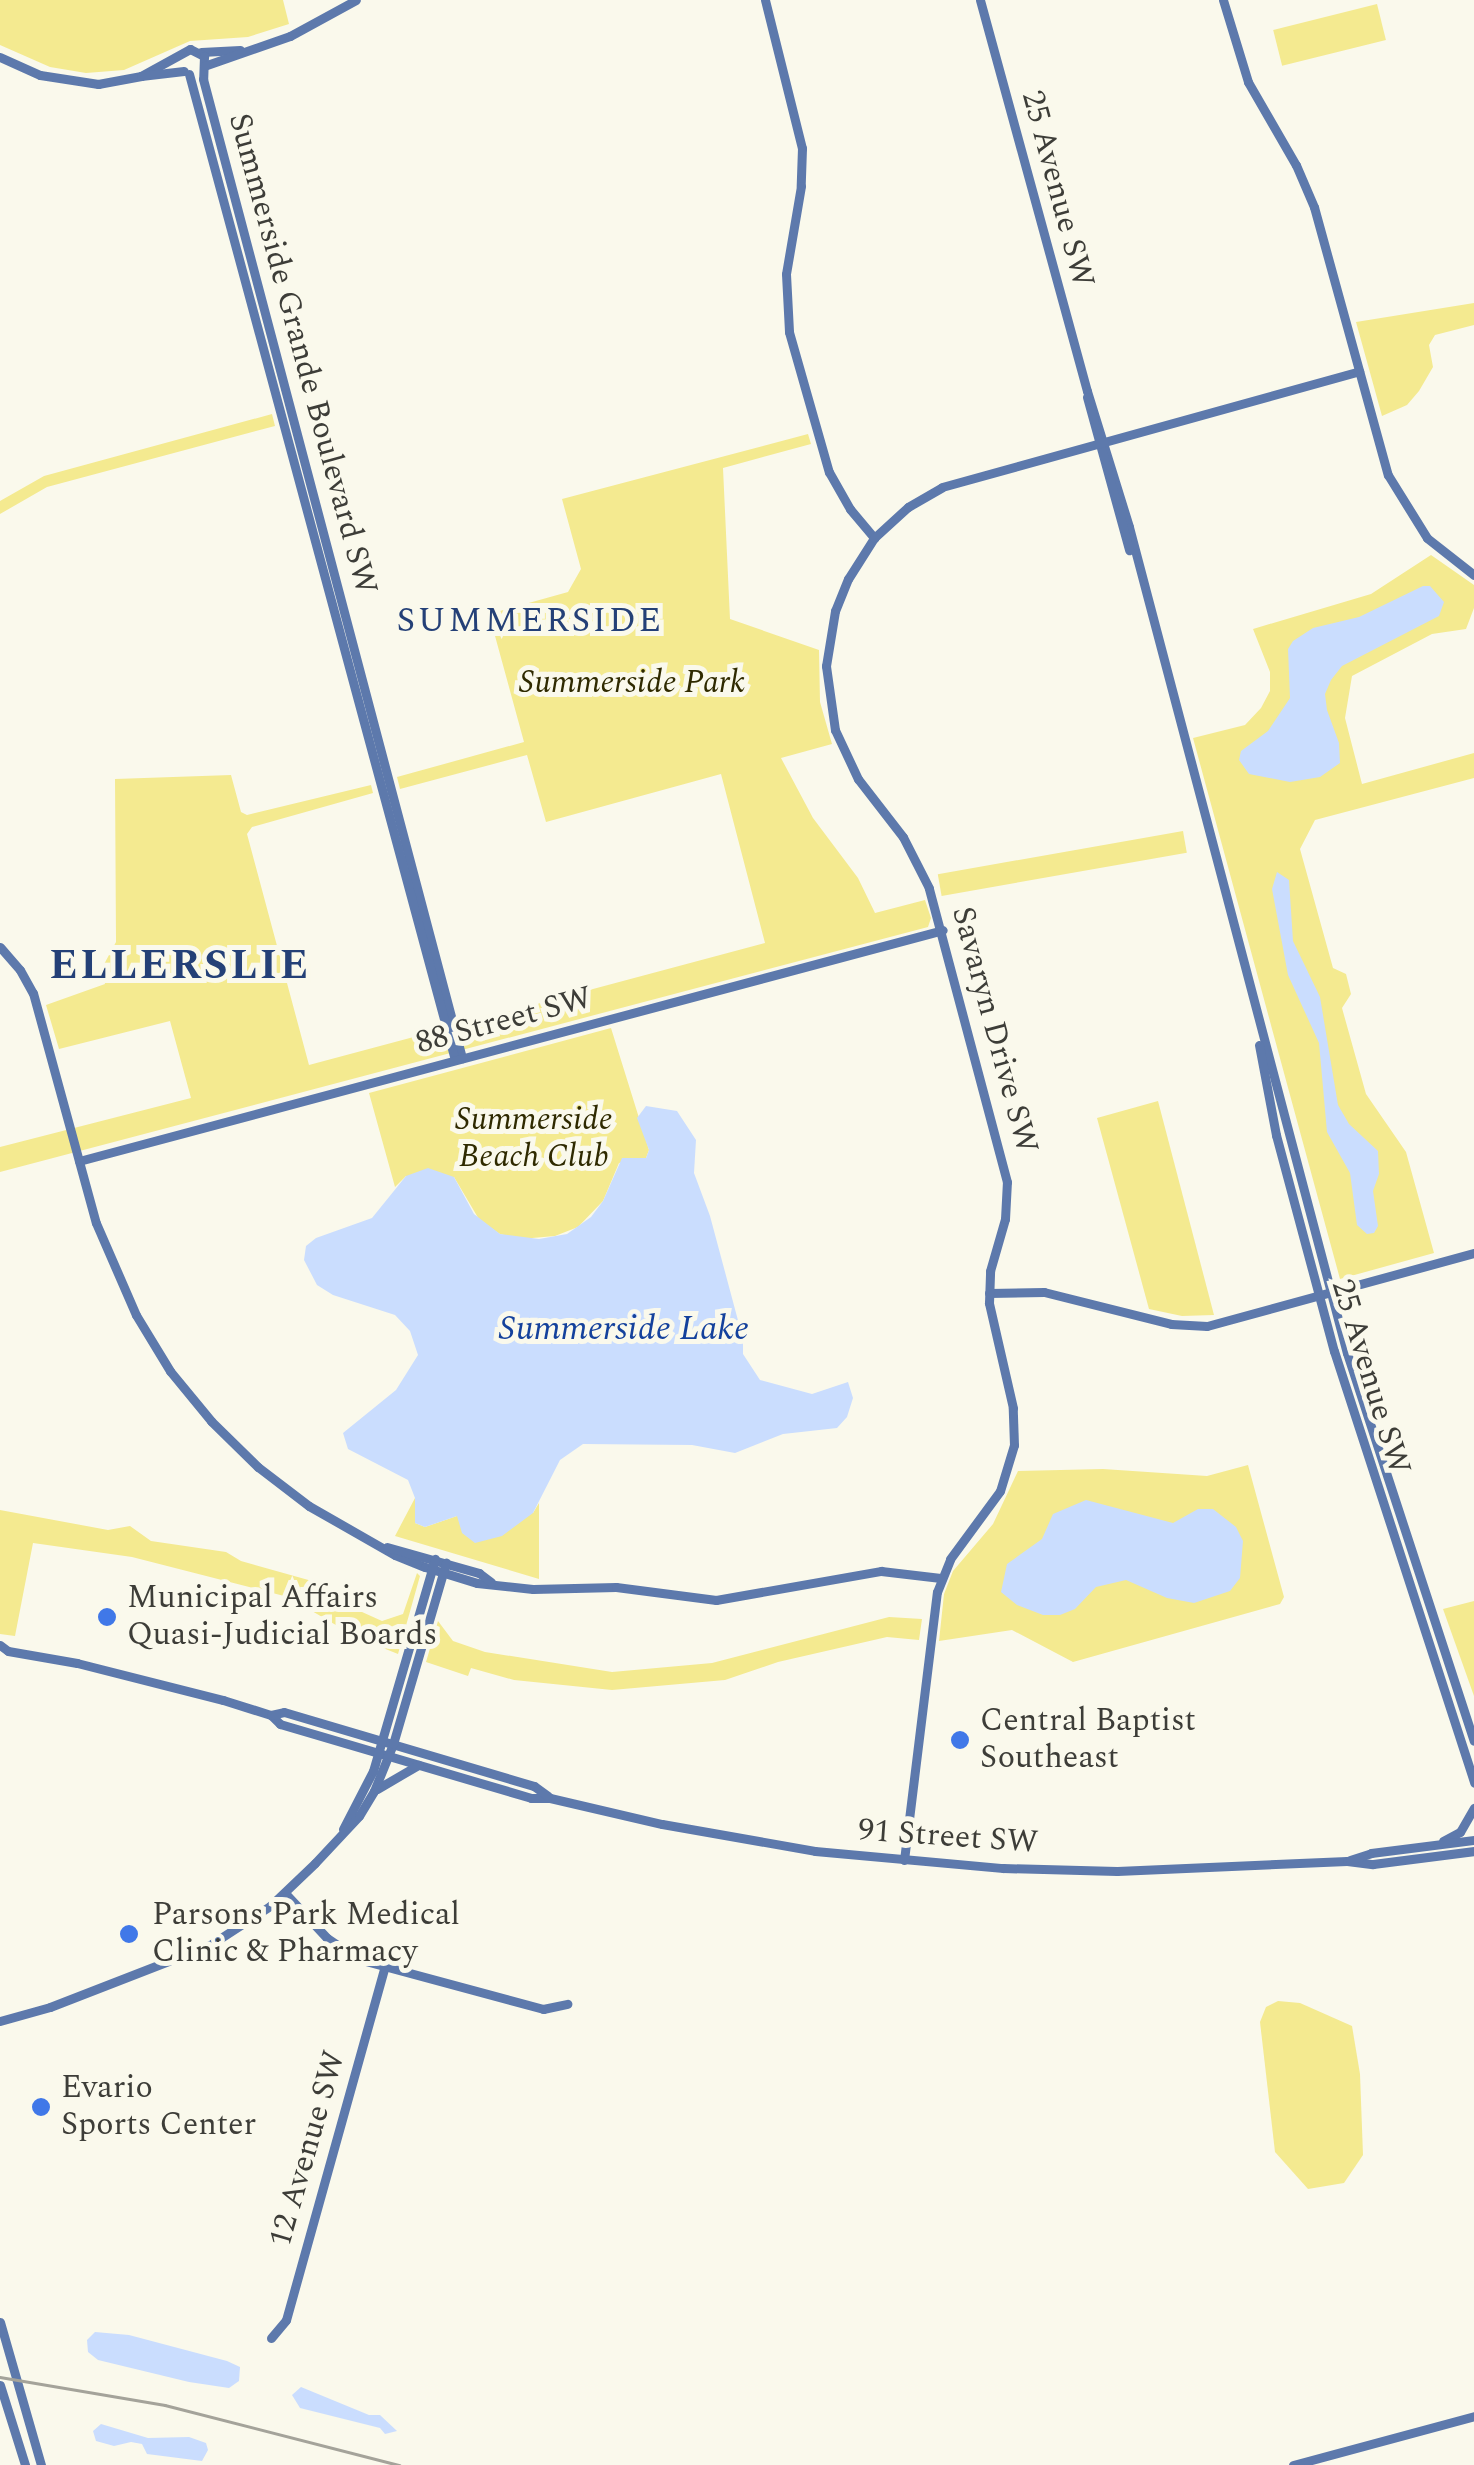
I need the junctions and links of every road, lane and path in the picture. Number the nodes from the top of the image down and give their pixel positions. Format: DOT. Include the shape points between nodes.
graph roads {
  1 [pos="356,0"];
  2 [pos="765,0"];
  3 [pos="980,0"];
  4 [pos="1223,0"];
  5 [pos="243,50"];
  6 [pos="199,52"];
  7 [pos="0,57"];
  8 [pos="181,58"];
  9 [pos="204,67"];
  10 [pos="186,72"];
  11 [pos="141,76"];
  12 [pos="1359,371"];
  13 [pos="1100,442"];
  14 [pos="874,538"];
  15 [pos="1474,574"];
  16 [pos="942,930"];
  17 [pos="0,947"];
  18 [pos="1247,979"];
  19 [pos="459,1059"];
  20 [pos="79,1161"];
  21 [pos="1474,1253"];
  22 [pos="989,1293"];
  23 [pos="1331,1293"];
  24 [pos="1319,1296"];
  25 [pos="433,1564"];
  26 [pos="445,1568"];
  27 [pos="941,1578"];
  28 [pos="3,1650"];
  29 [pos="271,1714"];
  30 [pos="381,1741"];
  31 [pos="1474,1741"];
  32 [pos="393,1744"];
  33 [pos="378,1753"];
  34 [pos="389,1757"];
  35 [pos="418,1766"];
  36 [pos="1474,1782"];
  37 [pos="374,1791"];
  38 [pos="550,1798"];
  39 [pos="1474,1808"];
  40 [pos="342,1831"];
  41 [pos="1474,1840"];
  42 [pos="1429,1846"];
  43 [pos="1474,1851"];
  44 [pos="904,1860"];
  45 [pos="1347,1861"];
  46 [pos="285,1893"];
  47 [pos="384,1968"];
  48 [pos="567,2004"];
  49 [pos="0,2021"];
  50 [pos="0,2322"];
  51 [pos="271,2338"];
  52 [pos="0,2385"];
  53 [pos="1474,2416"];
  54 [pos="25,2465"];
  55 [pos="40,2465"];
  56 [pos="1293,2465"];
  1 -- 5 [label="street" via="290,36"];
  2 -- 14 [label="street" via="802,148 802,186 786,261 789,332 829,472"];
  3 -- 13 [label="street, 25 Avenue SW"];
  4 -- 12 [label="street" via="1248,82 1311,198"];
  5 -- 6 [label="street"];
  5 -- 9 [label="street"];
  6 -- 8 [label="street" via="186,50"];
  6 -- 9 [label="street, Summerside Grande Boulevard SW"];
  7 -- 11 [label="street" via="66,81 98,84"];
  8 -- 10 [label="street, Summerside Grande Boulevard SW"];
  8 -- 11 [label="street"];
  9 -- 10 [label="street"];
  9 -- 19 [label="street, Summerside Grande Boulevard SW"];
  10 -- 11 [label="street"];
  10 -- 19 [label="street, Summerside Grande Boulevard SW"];
  12 -- 13 [label="street, Savaryn Drive SW"];
  12 -- 15 [label="street" via="1403,506 1427,538"];
  13 -- 14 [label="street, Savaryn Drive SW" via="948,484"];
  13 -- 18 [label="street, 25 Avenue SW"];
  14 -- 16 [label="street, Savaryn Drive SW" via="835,611 828,699 846,757 911,850"];
  16 -- 19 [label="street, 88 Street SW"];
  16 -- 22 [label="street, Savaryn Drive SW" via="1007,1174"];
  17 -- 20 [label="street" via="33,993"];
  18 -- 23 [label="street, 25 Avenue SW"];
  18 -- 24 [label="street, 25 Avenue SW" via="1276,1135"];
  19 -- 20 [label="street, 88 Street SW"];
  20 -- 25 [label="street" via="115,1274 182,1387 281,1486 331,1520"];
  21 -- 23 [label="street"];
  22 -- 24 [label="street" via="1044,1292 1194,1326"];
  22 -- 27 [label="street, Savaryn Drive SW" via="1014,1408 1012,1455 992,1505"];
  23 -- 24 [label="street"];
  23 -- 31 [label="street, 25 Avenue SW"];
  24 -- 36 [label="street, 25 Avenue SW"];
  25 -- 26 [label="street"];
  25 -- 30 [label="street"];
  26 -- 27 [label="street" via="538,1590 628,1588 716,1600 881,1572"];
  26 -- 32 [label="street"];
  27 -- 44 [label="street, Savaryn Drive SW"];
  28 -- 29 [label="street, 91 Street SW" via="138,1677"];
  29 -- 30 [label="street, 91 Street SW" via="284,1712"];
  29 -- 33 [label="street, 91 Street SW" via="280,1724"];
  30 -- 32 [label="street, 91 Street SW"];
  30 -- 33 [label="street"];
  32 -- 34 [label="street"];
  32 -- 38 [label="street, 91 Street SW" via="534,1786"];
  33 -- 34 [label="street, 91 Street SW"];
  33 -- 40 [label="street"];
  34 -- 35 [label="street, 91 Street SW"];
  34 -- 37 [label="street"];
  35 -- 37 [label="street"];
  35 -- 38 [label="street, 91 Street SW"];
  37 -- 40 [label="street"];
  38 -- 44 [label="street, 91 Street SW" via="746,1840"];
  39 -- 42 [label="street" via="1460,1832"];
  40 -- 46 [label="street"];
  41 -- 42 [label="street, 91 Street SW"];
  42 -- 45 [label="street, 91 Street SW"];
  43 -- 45 [label="street, 91 Street SW" via="1373,1864"];
  44 -- 45 [label="street, 91 Street SW" via="1101,1871"];
  46 -- 47 [label="street" via="338,1948"];
  46 -- 49 [label="street" via="210,1945"];
  47 -- 48 [label="street" via="543,2009"];
  47 -- 51 [label="street, 12 Avenue SW" via="286,2320"];
  50 -- 55 [label="street"];
  52 -- 54 [label="street"];
  53 -- 56 [label="street"];
}
